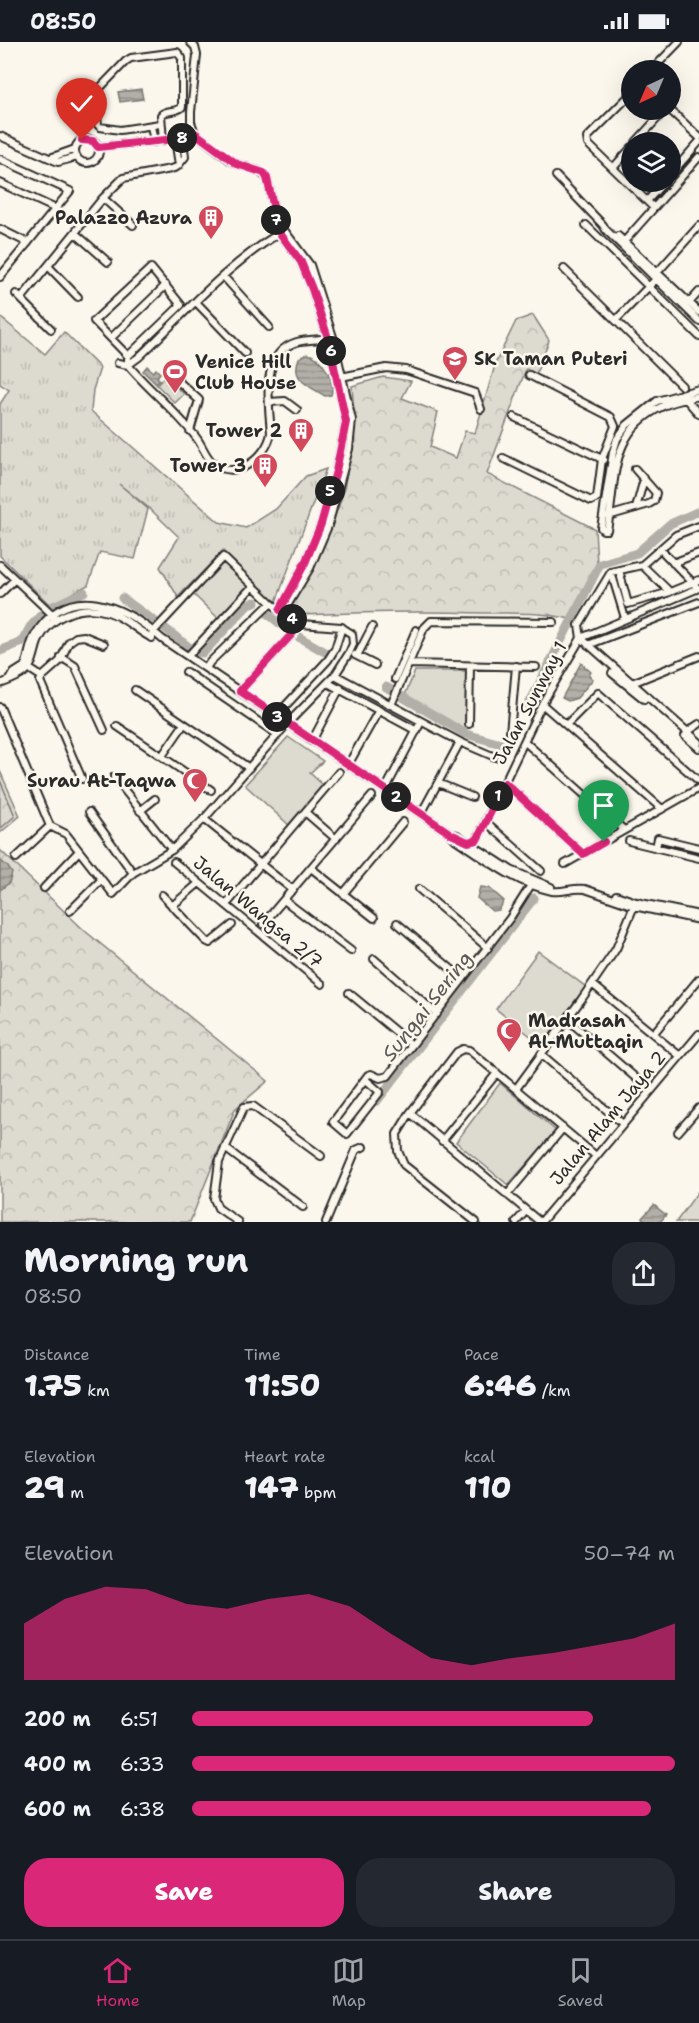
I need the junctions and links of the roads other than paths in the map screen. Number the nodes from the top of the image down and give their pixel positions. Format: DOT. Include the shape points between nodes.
graph roads {
  1 [pos="190,42"];
  2 [pos="679,42"];
  3 [pos="662,60"];
  4 [pos="621,104"];
  5 [pos="656,120"];
  6 [pos="681,120"];
  7 [pos="160,124"];
  8 [pos="151,126"];
  9 [pos="645,132"];
  10 [pos="195,133"];
  11 [pos="0,136"];
  12 [pos="699,136"];
  13 [pos="183,138"];
  14 [pos="175,139"];
  15 [pos="163,141"];
  16 [pos="153,142"];
  17 [pos="699,142"];
  18 [pos="98,147"];
  19 [pos="75,150"];
  20 [pos="77,157"];
  21 [pos="699,157"];
  22 [pos="49,158"];
  23 [pos="621,159"];
  24 [pos="1,162"];
  25 [pos="681,162"];
  26 [pos="179,165"];
  27 [pos="613,168"];
  28 [pos="556,176"];
  29 [pos="0,183"];
  30 [pos="655,192"];
  31 [pos="103,198"];
  32 [pos="647,201"];
  33 [pos="654,208"];
  34 [pos="56,209"];
  35 [pos="133,225"];
  36 [pos="585,225"];
  37 [pos="699,226"];
  38 [pos="280,229"];
  39 [pos="0,230"];
  40 [pos="75,233"];
  41 [pos="28,243"];
  42 [pos="623,243"];
  43 [pos="108,262"];
  44 [pos="48,266"];
  45 [pos="564,269"];
  46 [pos="0,276"];
  47 [pos="223,276"];
  48 [pos="657,276"];
  49 [pos="165,285"];
  50 [pos="648,287"];
  51 [pos="699,292"];
  52 [pos="78,297"];
  53 [pos="196,302"];
  54 [pos="689,303"];
  55 [pos="699,312"];
  56 [pos="616,320"];
  57 [pos="699,321"];
  58 [pos="269,327"];
  59 [pos="51,329"];
  60 [pos="699,336"];
  61 [pos="111,338"];
  62 [pos="331,338"];
  63 [pos="245,353"];
  64 [pos="128,356"];
  65 [pos="118,363"];
  66 [pos="128,365"];
  67 [pos="529,375"];
  68 [pos="340,377"];
  69 [pos="177,379"];
  70 [pos="682,386"];
  71 [pos="699,389"];
  72 [pos="699,396"];
  73 [pos="686,397"];
  74 [pos="269,402"];
  75 [pos="481,409"];
  76 [pos="297,410"];
  77 [pos="699,414"];
  78 [pos="514,417"];
  79 [pos="190,431"];
  80 [pos="503,458"];
  81 [pos="602,459"];
  82 [pos="613,463"];
  83 [pos="635,469"];
  84 [pos="644,479"];
  85 [pos="636,508"];
  86 [pos="699,526"];
  87 [pos="660,549"];
  88 [pos="699,553"];
  89 [pos="674,562"];
  90 [pos="0,565"];
  91 [pos="642,565"];
  92 [pos="619,570"];
  93 [pos="611,573"];
  94 [pos="15,579"];
  95 [pos="696,581"];
  96 [pos="253,586"];
  97 [pos="699,588"];
  98 [pos="670,592"];
  99 [pos="0,594"];
  100 [pos="656,596"];
  101 [pos="699,602"];
  102 [pos="271,603"];
  103 [pos="658,604"];
  104 [pos="282,611"];
  105 [pos="55,617"];
  106 [pos="624,618"];
  107 [pos="554,622"];
  108 [pos="299,623"];
  109 [pos="342,627"];
  110 [pos="372,627"];
  111 [pos="416,630"];
  112 [pos="152,635"];
  113 [pos="581,638"];
  114 [pos="104,644"];
  115 [pos="588,645"];
  116 [pos="349,653"];
  117 [pos="188,656"];
  118 [pos="357,656"];
  119 [pos="699,656"];
  120 [pos="61,657"];
  121 [pos="409,664"];
  122 [pos="375,665"];
  123 [pos="470,666"];
  124 [pos="516,666"];
  125 [pos="27,667"];
  126 [pos="536,667"];
  127 [pos="206,668"];
  128 [pos="186,672"];
  129 [pos="612,673"];
  130 [pos="335,675"];
  131 [pos="42,677"];
  132 [pos="394,679"];
  133 [pos="328,682"];
  134 [pos="632,683"];
  135 [pos="0,684"];
  136 [pos="340,688"];
  137 [pos="135,690"];
  138 [pos="240,691"];
  139 [pos="543,704"];
  140 [pos="391,705"];
  141 [pos="0,707"];
  142 [pos="378,710"];
  143 [pos="276,716"];
  144 [pos="422,722"];
  145 [pos="184,724"];
  146 [pos="287,724"];
  147 [pos="469,724"];
  148 [pos="699,724"];
  149 [pos="566,725"];
  150 [pos="117,726"];
  151 [pos="104,730"];
  152 [pos="417,731"];
  153 [pos="687,732"];
  154 [pos="510,733"];
  155 [pos="278,735"];
  156 [pos="312,741"];
  157 [pos="460,742"];
  158 [pos="525,742"];
  159 [pos="699,742"];
  160 [pos="699,748"];
  161 [pos="162,756"];
  162 [pos="495,757"];
  163 [pos="348,765"];
  164 [pos="249,768"];
  165 [pos="339,772"];
  166 [pos="114,777"];
  167 [pos="82,779"];
  168 [pos="699,781"];
  169 [pos="438,783"];
  170 [pos="505,783"];
  171 [pos="699,788"];
  172 [pos="211,790"];
  173 [pos="385,790"];
  174 [pos="372,796"];
  175 [pos="472,797"];
  176 [pos="155,799"];
  177 [pos="662,809"];
  178 [pos="140,811"];
  179 [pos="88,812"];
  180 [pos="305,812"];
  181 [pos="421,814"];
  182 [pos="204,819"];
  183 [pos="403,822"];
  184 [pos="486,822"];
  185 [pos="50,826"];
  186 [pos="624,830"];
  187 [pos="336,838"];
  188 [pos="629,841"];
  189 [pos="474,846"];
  190 [pos="656,848"];
  191 [pos="699,848"];
  192 [pos="172,850"];
  193 [pos="79,851"];
  194 [pos="583,854"];
  195 [pos="16,858"];
  196 [pos="699,858"];
  197 [pos="174,862"];
  198 [pos="261,864"];
  199 [pos="565,864"];
  200 [pos="311,868"];
  201 [pos="541,871"];
  202 [pos="133,873"];
  203 [pos="519,874"];
  204 [pos="101,880"];
  205 [pos="199,883"];
  206 [pos="531,885"];
  207 [pos="44,888"];
  208 [pos="553,888"];
  209 [pos="419,889"];
  210 [pos="292,890"];
  211 [pos="343,894"];
  212 [pos="162,895"];
  213 [pos="284,900"];
  214 [pos="226,905"];
  215 [pos="172,906"];
  216 [pos="634,906"];
  217 [pos="70,911"];
  218 [pos="374,918"];
  219 [pos="699,918"];
  220 [pos="397,923"];
  221 [pos="263,924"];
  222 [pos="232,926"];
  223 [pos="488,948"];
  224 [pos="351,951"];
  225 [pos="374,959"];
  226 [pos="463,979"];
  227 [pos="699,979"];
  228 [pos="322,984"];
  229 [pos="592,984"];
  230 [pos="349,993"];
  231 [pos="437,1014"];
  232 [pos="567,1018"];
  233 [pos="653,1034"];
  234 [pos="699,1034"];
  235 [pos="412,1045"];
  236 [pos="541,1054"];
  237 [pos="680,1056"];
  238 [pos="497,1073"];
  239 [pos="365,1079"];
  240 [pos="516,1089"];
  241 [pos="651,1091"];
  242 [pos="699,1108"];
  243 [pos="410,1113"];
  244 [pos="696,1117"];
  245 [pos="623,1124"];
  246 [pos="563,1128"];
  247 [pos="678,1132"];
  248 [pos="442,1141"];
  249 [pos="363,1147"];
  250 [pos="225,1148"];
  251 [pos="321,1156"];
  252 [pos="596,1156"];
  253 [pos="507,1195"];
  254 [pos="303,1207"];
  255 [pos="526,1210"];
  256 [pos="238,1222"];
  257 [pos="326,1222"];
  258 [pos="476,1222"];
  259 [pos="516,1222"];
  260 [pos="540,1222"];
  1 -- 10 [label="street" via="197,56 191,112"];
  2 -- 3 [label="street"];
  4 -- 27 [label="street" via="587,138 588,144"];
  5 -- 9 [label="street"];
  6 -- 12 [label="street"];
  7 -- 8 [label="street"];
  7 -- 8 [label="street" via="165,111 182,107 182,58 177,52 131,58 98,90 100,127 120,130"];
  7 -- 15 [label="street"];
  8 -- 16 [label="street"];
  10 -- 13 [label="street"];
  10 -- 38 [label="street" via="237,164 264,173"];
  11 -- 22 [label="street"];
  13 -- 14 [label="street"];
  13 -- 26 [label="street" via="185,157"];
  14 -- 15 [label="street"];
  14 -- 26 [label="street"];
  15 -- 16 [label="street"];
  16 -- 18 [label="street"];
  17 -- 25 [label="street"];
  18 -- 19 [label="street" via="86,139"];
  18 -- 20 [label="street" via="98,154 90,162"];
  19 -- 20 [label="street"];
  19 -- 22 [label="street"];
  20 -- 22 [label="street" via="58,162"];
  21 -- 33 [label="street"];
  23 -- 27 [label="street"];
  24 -- 34 [label="street" via="70,191"];
  26 -- 31 [label="street" via="123,178"];
  27 -- 32 [label="street"];
  28 -- 42 [label="street"];
  29 -- 34 [label="street"];
  30 -- 32 [label="street"];
  31 -- 35 [label="street"];
  31 -- 40 [label="street"];
  32 -- 33 [label="street"];
  33 -- 42 [label="street"];
  34 -- 41 [label="street"];
  36 -- 50 [label="street"];
  37 -- 48 [label="street"];
  38 -- 47 [label="street"];
  38 -- 62 [label="street" via="301,262"];
  39 -- 41 [label="street"];
  40 -- 43 [label="street"];
  40 -- 44 [label="street"];
  41 -- 46 [label="street"];
  42 -- 48 [label="street"];
  44 -- 52 [label="street"];
  44 -- 59 [label="street" via="19,297"];
  45 -- 56 [label="street"];
  47 -- 53 [label="street"];
  47 -- 58 [label="street"];
  48 -- 50 [label="street"];
  48 -- 54 [label="street"];
  48 -- 57 [label="street"];
  49 -- 61 [label="street"];
  49 -- 61 [label="street" via="151,268 94,321"];
  49 -- 64 [label="street" via="180,307"];
  50 -- 56 [label="street"];
  50 -- 60 [label="street"];
  51 -- 54 [label="street"];
  53 -- 63 [label="street"];
  53 -- 66 [label="street"];
  54 -- 55 [label="street"];
  56 -- 70 [label="street"];
  61 -- 64 [label="street"];
  62 -- 68 [label="street"];
  62 -- 74 [label="street" via="297,342 278,355 268,380"];
  64 -- 66 [label="street"];
  65 -- 66 [label="street"];
  66 -- 79 [label="street"];
  67 -- 81 [label="street" via="611,417 615,426"];
  68 -- 75 [label="street" via="386,368 406,370 475,393"];
  68 -- 104 [label="street" via="346,422 336,471 321,524"];
  68 -- 104 [label="street" via="352,420 349,449 328,526 310,568"];
  69 -- 79 [label="street" via="199,399"];
  71 -- 73 [label="street"];
  72 -- 73 [label="street"];
  73 -- 77 [label="street"];
  73 -- 82 [label="street" via="642,419 631,429"];
  74 -- 76 [label="street" via="288,402"];
  74 -- 79 [label="street" via="270,441 257,458 240,469 213,463"];
  78 -- 81 [label="street"];
  80 -- 81 [label="street" via="591,501 597,498"];
  81 -- 82 [label="street"];
  82 -- 85 [label="street" via="607,516"];
  83 -- 84 [label="street"];
  84 -- 85 [label="street"];
  84 -- 85 [label="street" via="657,493 654,501"];
  86 -- 87 [label="street" via="676,535"];
  87 -- 89 [label="street"];
  87 -- 91 [label="street"];
  88 -- 89 [label="street"];
  89 -- 95 [label="street"];
  90 -- 94 [label="street"];
  91 -- 92 [label="street"];
  91 -- 98 [label="street"];
  92 -- 93 [label="street"];
  92 -- 100 [label="street" via="628,604"];
  93 -- 106 [label="street"];
  93 -- 113 [label="street, Jalan Sunway 1" via="579,625"];
  94 -- 99 [label="street"];
  94 -- 105 [label="street"];
  95 -- 97 [label="street"];
  95 -- 98 [label="street"];
  96 -- 102 [label="street"];
  96 -- 112 [label="street" via="223,557"];
  96 -- 117 [label="street"];
  97 -- 103 [label="street"];
  98 -- 100 [label="street"];
  100 -- 103 [label="street"];
  101 -- 115 [label="street"];
  102 -- 104 [label="street"];
  102 -- 127 [label="street"];
  103 -- 106 [label="street"];
  104 -- 108 [label="street"];
  105 -- 112 [label="street" via="86,609 113,610"];
  105 -- 125 [label="street"];
  106 -- 113 [label="street"];
  107 -- 121 [label="street" via="431,621"];
  108 -- 109 [label="street"];
  108 -- 138 [label="street"];
  109 -- 116 [label="street" via="352,634"];
  109 -- 143 [label="street" via="328,660"];
  110 -- 118 [label="street"];
  111 -- 132 [label="street"];
  112 -- 117 [label="street"];
  113 -- 115 [label="street"];
  113 -- 139 [label="street, Jalan Sunway 1"];
  114 -- 120 [label="street" via="76,637"];
  115 -- 134 [label="street"];
  116 -- 118 [label="street"];
  116 -- 130 [label="street"];
  117 -- 127 [label="street"];
  118 -- 122 [label="street"];
  119 -- 134 [label="street"];
  120 -- 131 [label="street"];
  120 -- 151 [label="street" via="75,666"];
  121 -- 123 [label="street"];
  121 -- 140 [label="street"];
  123 -- 124 [label="street"];
  123 -- 147 [label="street"];
  124 -- 126 [label="street"];
  124 -- 154 [label="street"];
  125 -- 131 [label="street"];
  125 -- 135 [label="street" via="25,672"];
  127 -- 138 [label="street"];
  128 -- 155 [label="street"];
  129 -- 160 [label="street"];
  130 -- 133 [label="street"];
  130 -- 140 [label="street"];
  131 -- 167 [label="street" via="40,681"];
  133 -- 136 [label="street"];
  133 -- 146 [label="street"];
  134 -- 153 [label="street"];
  136 -- 142 [label="street"];
  136 -- 156 [label="street"];
  137 -- 145 [label="street"];
  138 -- 143 [label="street"];
  139 -- 149 [label="street"];
  139 -- 158 [label="street, Jalan Sunway 1"];
  140 -- 144 [label="street"];
  141 -- 185 [label="street"];
  142 -- 152 [label="street"];
  142 -- 163 [label="street"];
  143 -- 146 [label="street"];
  144 -- 152 [label="street"];
  144 -- 157 [label="street"];
  145 -- 161 [label="street"];
  145 -- 164 [label="street"];
  146 -- 155 [label="street"];
  146 -- 156 [label="street"];
  148 -- 153 [label="street"];
  149 -- 168 [label="street" via="598,693"];
  149 -- 177 [label="street"];
  150 -- 161 [label="street"];
  152 -- 173 [label="street"];
  153 -- 159 [label="street"];
  155 -- 164 [label="street"];
  156 -- 163 [label="street"];
  157 -- 162 [label="street"];
  157 -- 169 [label="street"];
  158 -- 170 [label="street, Jalan Sunway 1"];
  158 -- 186 [label="street"];
  161 -- 172 [label="street"];
  163 -- 173 [label="street"];
  164 -- 182 [label="street"];
  165 -- 180 [label="street"];
  166 -- 178 [label="street"];
  169 -- 175 [label="street"];
  169 -- 181 [label="street"];
  170 -- 184 [label="street, Jalan Sunway 1"];
  170 -- 194 [label="street"];
  171 -- 177 [label="street"];
  173 -- 181 [label="street"];
  174 -- 187 [label="street"];
  176 -- 178 [label="street"];
  177 -- 186 [label="street"];
  178 -- 192 [label="street"];
  179 -- 202 [label="street"];
  180 -- 187 [label="street"];
  180 -- 198 [label="street"];
  181 -- 189 [label="street"];
  182 -- 192 [label="street"];
  182 -- 198 [label="street"];
  183 -- 211 [label="street"];
  184 -- 189 [label="street, Jalan Sunway 1"];
  184 -- 201 [label="street"];
  185 -- 193 [label="street" via="66,834"];
  185 -- 195 [label="street"];
  186 -- 194 [label="street"];
  187 -- 200 [label="street"];
  188 -- 190 [label="street"];
  189 -- 203 [label="street"];
  189 -- 206 [label="street"];
  190 -- 191 [label="street" via="658,838"];
  190 -- 196 [label="street"];
  192 -- 202 [label="street"];
  193 -- 204 [label="street"];
  193 -- 207 [label="street"];
  194 -- 199 [label="street"];
  197 -- 205 [label="street, Jalan Wangsa 2/7"];
  198 -- 210 [label="street"];
  198 -- 214 [label="street"];
  200 -- 210 [label="street"];
  200 -- 211 [label="street"];
  202 -- 204 [label="street" via="113,894"];
  203 -- 206 [label="street"];
  203 -- 208 [label="street"];
  204 -- 217 [label="street"];
  205 -- 214 [label="street, Jalan Wangsa 2/7"];
  205 -- 215 [label="street"];
  206 -- 208 [label="street"];
  206 -- 216 [label="street" via="554,891 585,889"];
  206 -- 223 [label="street"];
  208 -- 219 [label="street" via="585,885"];
  209 -- 223 [label="street"];
  210 -- 213 [label="street"];
  211 -- 218 [label="street"];
  212 -- 215 [label="street"];
  213 -- 221 [label="street"];
  213 -- 224 [label="street"];
  214 -- 228 [label="street, Jalan Wangsa 2/7"];
  215 -- 222 [label="street" via="210,943"];
  216 -- 219 [label="street"];
  216 -- 229 [label="street" via="616,949"];
  220 -- 226 [label="street"];
  223 -- 226 [label="street"];
  225 -- 231 [label="street"];
  226 -- 231 [label="street"];
  227 -- 233 [label="street"];
  229 -- 232 [label="street"];
  229 -- 233 [label="street"];
  230 -- 235 [label="street"];
  231 -- 235 [label="street"];
  232 -- 236 [label="street"];
  232 -- 241 [label="street"];
  233 -- 237 [label="street"];
  234 -- 237 [label="street, Jalan Alam Jaya 2"];
  235 -- 239 [label="street" via="388,1076 371,1074"];
  236 -- 240 [label="street"];
  236 -- 245 [label="street"];
  237 -- 241 [label="street, Jalan Alam Jaya 2"];
  238 -- 240 [label="street"];
  238 -- 243 [label="street" via="463,1049"];
  238 -- 248 [label="street"];
  239 -- 239 [label="street" via="333,1122 348,1134 381,1092"];
  240 -- 246 [label="street"];
  241 -- 245 [label="street, Jalan Alam Jaya 2"];
  242 -- 244 [label="street"];
  243 -- 248 [label="street"];
  243 -- 258 [label="street" via="398,1134 398,1151 404,1165"];
  244 -- 247 [label="street"];
  245 -- 252 [label="street, Jalan Alam Jaya 2"];
  246 -- 252 [label="street"];
  246 -- 253 [label="street"];
  248 -- 253 [label="street"];
  249 -- 257 [label="street" via="356,1150"];
  250 -- 251 [label="street" via="244,1107 253,1106"];
  250 -- 254 [label="street"];
  250 -- 256 [label="street" via="214,1198 218,1208"];
  252 -- 260 [label="street, Jalan Alam Jaya 2"];
  253 -- 255 [label="street"];
  255 -- 259 [label="street"];
  255 -- 260 [label="street"];
}
